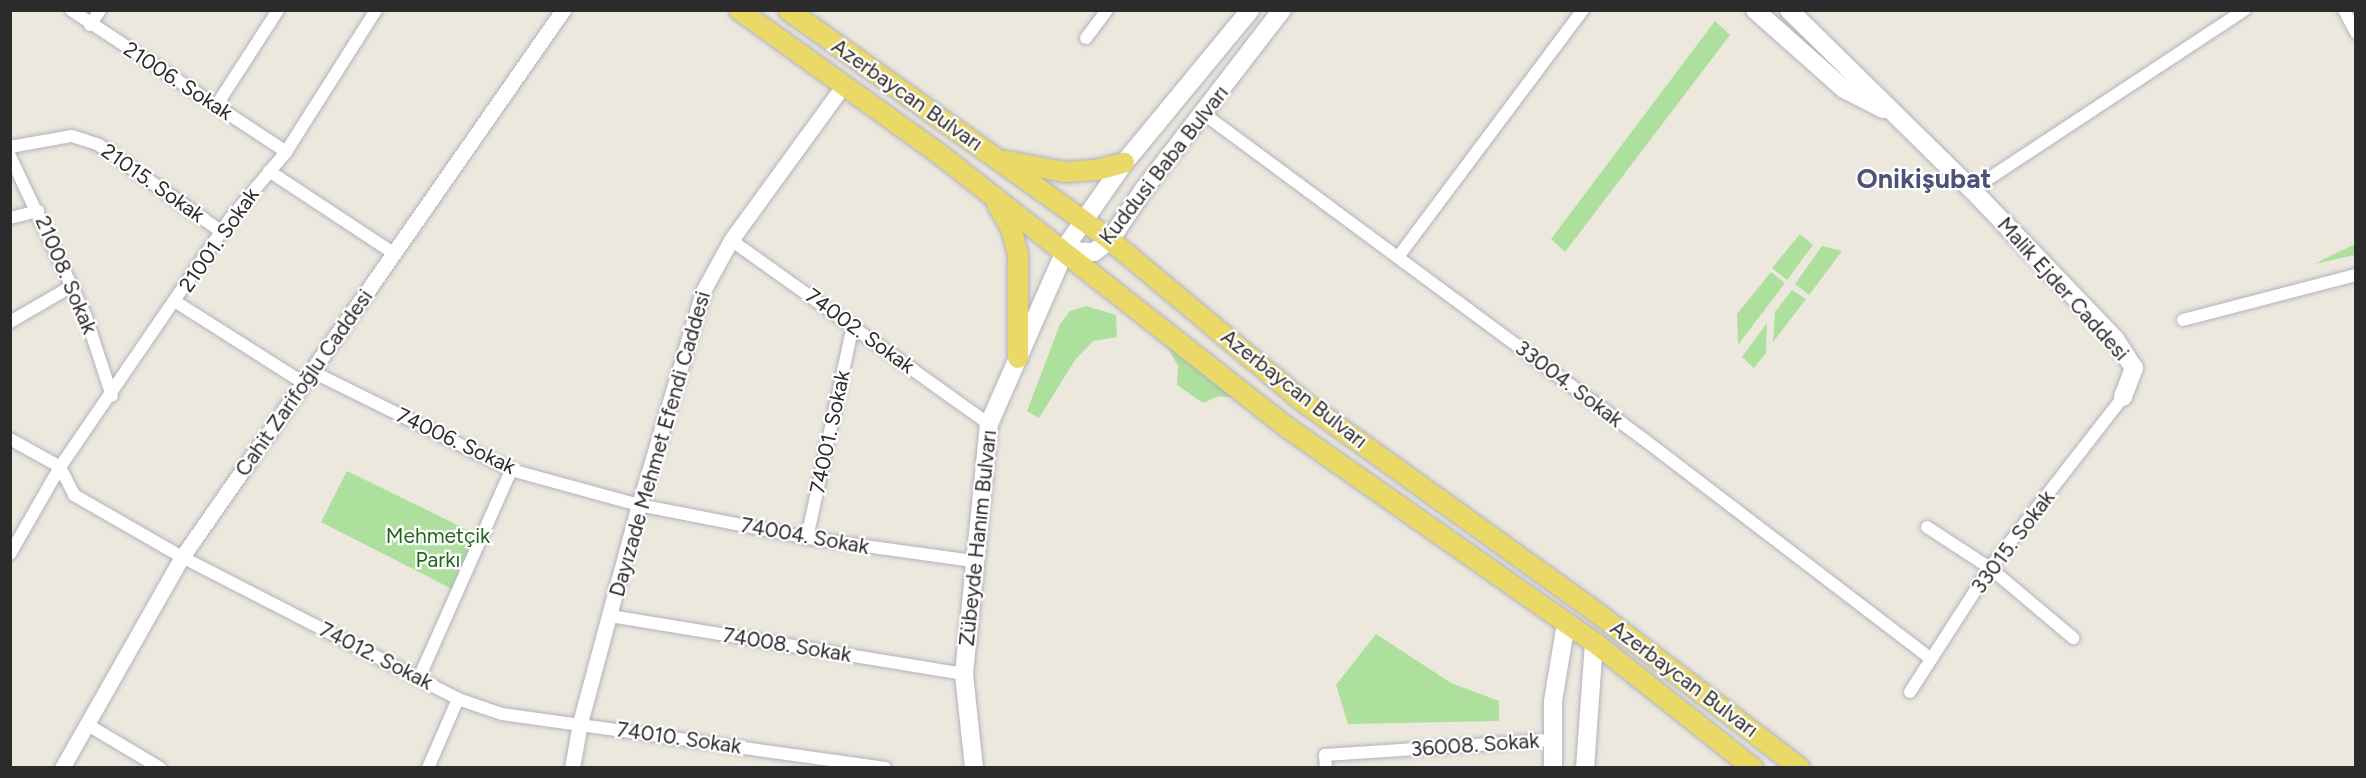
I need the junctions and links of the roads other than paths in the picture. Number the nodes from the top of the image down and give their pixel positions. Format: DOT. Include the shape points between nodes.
graph roads {
  1 [pos="71,10"];
  2 [pos="100,10"];
  3 [pos="278,10"];
  4 [pos="376,10"];
  5 [pos="563,10"];
  6 [pos="739,10"];
  7 [pos="788,10"];
  8 [pos="1107,10"];
  9 [pos="1250,10"];
  10 [pos="1282,10"];
  11 [pos="1583,10"];
  12 [pos="1755,10"];
  13 [pos="1789,10"];
  14 [pos="2245,10"];
  15 [pos="2349,14"];
  16 [pos="90,25"];
  17 [pos="2355,33"];
  18 [pos="1086,38"];
  19 [pos="843,86"];
  20 [pos="216,106"];
  21 [pos="1893,113"];
  22 [pos="1204,114"];
  23 [pos="10,147"];
  24 [pos="286,152"];
  25 [pos="10,156"];
  26 [pos="996,158"];
  27 [pos="1124,163"];
  28 [pos="269,171"];
  29 [pos="1970,191"];
  30 [pos="991,194"];
  31 [pos="38,211"];
  32 [pos="10,218"];
  33 [pos="1083,221"];
  34 [pos="222,232"];
  35 [pos="731,240"];
  36 [pos="1110,240"];
  37 [pos="1064,251"];
  38 [pos="395,254"];
  39 [pos="1398,257"];
  40 [pos="2355,275"];
  41 [pos="72,286"];
  42 [pos="176,302"];
  43 [pos="2184,320"];
  44 [pos="10,322"];
  45 [pos="853,326"];
  46 [pos="1018,358"];
  47 [pos="308,377"];
  48 [pos="112,396"];
  49 [pos="2123,397"];
  50 [pos="989,424"];
  51 [pos="10,439"];
  52 [pos="60,467"];
  53 [pos="511,470"];
  54 [pos="639,505"];
  55 [pos="1927,527"];
  56 [pos="807,538"];
  57 [pos="10,554"];
  58 [pos="182,557"];
  59 [pos="972,561"];
  60 [pos="1990,568"];
  61 [pos="610,616"];
  62 [pos="1566,623"];
  63 [pos="2073,638"];
  64 [pos="1594,642"];
  65 [pos="1930,658"];
  66 [pos="964,674"];
  67 [pos="419,678"];
  68 [pos="1910,692"];
  69 [pos="458,699"];
  70 [pos="580,723"];
  71 [pos="88,725"];
  72 [pos="1553,740"];
  73 [pos="1326,761"];
  74 [pos="62,768"];
  75 [pos="160,768"];
  76 [pos="428,768"];
  77 [pos="572,768"];
  78 [pos="885,768"];
  79 [pos="974,768"];
  80 [pos="1553,768"];
  81 [pos="1585,768"];
  82 [pos="1752,768"];
  83 [pos="1800,768"];
  1 -- 16 [label="street, 21006. Sokak"];
  2 -- 16 [label="street"];
  3 -- 20 [label="street"];
  4 -- 24 [label="street, 21001. Sokak"];
  5 -- 38 [label="street, Cahit Zarifoğlu Caddesi"];
  6 -- 19 [label="main road, Azerbaycan Bulvarı"];
  7 -- 26 [label="main road, Azerbaycan Bulvarı"];
  8 -- 18 [label="street"];
  9 -- 27 [label="main road, Kuddusi Baba Bulvarı"];
  10 -- 22 [label="main road, Kuddusi Baba Bulvarı"];
  11 -- 39 [label="street"];
  12 -- 21 [label="main road, Malik Ejder Caddesi" via="1844,89"];
  13 -- 21 [label="main road, Malik Ejder Caddesi" via="1860,76"];
  14 -- 29 [label="street"];
  15 -- 17 [label="street"];
  16 -- 20 [label="street, 21006. Sokak"];
  19 -- 30 [label="main road, Azerbaycan Bulvarı"];
  19 -- 35 [label="street, Dayızade Mehmet Efendi Caddesi"];
  20 -- 24 [label="street, 21006. Sokak"];
  21 -- 29 [label="main road, Malik Ejder Caddesi"];
  22 -- 36 [label="main road, Kuddusi Baba Bulvarı" via="1144,189"];
  22 -- 39 [label="street, 33004. Sokak"];
  23 -- 34 [label="street, 21015. Sokak" via="72,136 99,145"];
  24 -- 28 [label="street, 21001. Sokak"];
  25 -- 31 [label="street, 21008. Sokak"];
  26 -- 27 [label="main road" via="1065,172"];
  26 -- 33 [label="main road, Azerbaycan Bulvarı"];
  27 -- 33 [label="main road, Kuddusi Baba Bulvarı"];
  28 -- 34 [label="street, 21001. Sokak"];
  28 -- 38 [label="street"];
  29 -- 49 [label="main road, Malik Ejder Caddesi" via="2115,339 2134,368"];
  30 -- 37 [label="main road, Azerbaycan Bulvarı"];
  30 -- 46 [label="main road" via="1011,228 1018,254"];
  31 -- 32 [label="street"];
  31 -- 41 [label="street, 21008. Sokak"];
  33 -- 36 [label="main road, Azerbaycan Bulvarı"];
  33 -- 37 [label="main road, Kuddusi Baba Bulvarı"];
  34 -- 42 [label="street, 21001. Sokak"];
  35 -- 45 [label="street, 74002. Sokak"];
  35 -- 54 [label="street, Dayızade Mehmet Efendi Caddesi" via="703,291"];
  36 -- 37 [label="main road, Kuddusi Baba Bulvarı" via="1094,252"];
  36 -- 83 [label="main road, Azerbaycan Bulvarı" via="1305,403 1588,606"];
  37 -- 46 [label="main road, Zübeyde Hanım Bulvarı"];
  37 -- 62 [label="main road, Azerbaycan Bulvarı" via="1285,426"];
  38 -- 47 [label="street, Cahit Zarifoğlu Caddesi"];
  39 -- 65 [label="street, 33004. Sokak"];
  40 -- 43 [label="street"];
  41 -- 44 [label="street"];
  41 -- 48 [label="street, 21008. Sokak"];
  42 -- 47 [label="street, 74006. Sokak"];
  42 -- 48 [label="street, 21001. Sokak"];
  45 -- 50 [label="street, 74002. Sokak"];
  45 -- 56 [label="street, 74001. Sokak"];
  46 -- 50 [label="main road, Zübeyde Hanım Bulvarı"];
  47 -- 53 [label="street, 74006. Sokak"];
  47 -- 58 [label="street, Cahit Zarifoğlu Caddesi"];
  48 -- 52 [label="street, 21001. Sokak"];
  49 -- 60 [label="street, 33015. Sokak"];
  50 -- 59 [label="main road, Zübeyde Hanım Bulvarı"];
  51 -- 52 [label="street"];
  52 -- 57 [label="street, 21001. Sokak"];
  52 -- 58 [label="street, 74012. Sokak" via="74,495"];
  53 -- 54 [label="street, 74006. Sokak"];
  53 -- 67 [label="street"];
  54 -- 56 [label="street, 74004. Sokak"];
  54 -- 61 [label="street, Dayızade Mehmet Efendi Caddesi"];
  55 -- 60 [label="street"];
  56 -- 59 [label="street, 74004. Sokak"];
  58 -- 67 [label="street, 74012. Sokak"];
  58 -- 71 [label="street, Cahit Zarifoğlu Caddesi"];
  59 -- 66 [label="main road, Zübeyde Hanım Bulvarı"];
  60 -- 63 [label="street"];
  60 -- 65 [label="street, 33015. Sokak"];
  61 -- 66 [label="street, 74008. Sokak"];
  61 -- 70 [label="street, Dayızade Mehmet Efendi Caddesi"];
  62 -- 64 [label="main road, Azerbaycan Bulvarı"];
  62 -- 72 [label="main road" via="1553,701"];
  64 -- 81 [label="main road"];
  64 -- 82 [label="main road, Azerbaycan Bulvarı"];
  65 -- 68 [label="street, 33015. Sokak"];
  66 -- 79 [label="main road, Zübeyde Hanım Bulvarı"];
  67 -- 69 [label="street, 74012. Sokak"];
  69 -- 70 [label="street, 74012. Sokak" via="502,714"];
  69 -- 76 [label="street"];
  70 -- 77 [label="street, Dayızade Mehmet Efendi Caddesi"];
  70 -- 78 [label="street, 74010. Sokak"];
  71 -- 74 [label="street, Cahit Zarifoğlu Caddesi"];
  71 -- 75 [label="street"];
  72 -- 73 [label="street, 36008. Sokak"];
  72 -- 80 [label="main road"];
}
